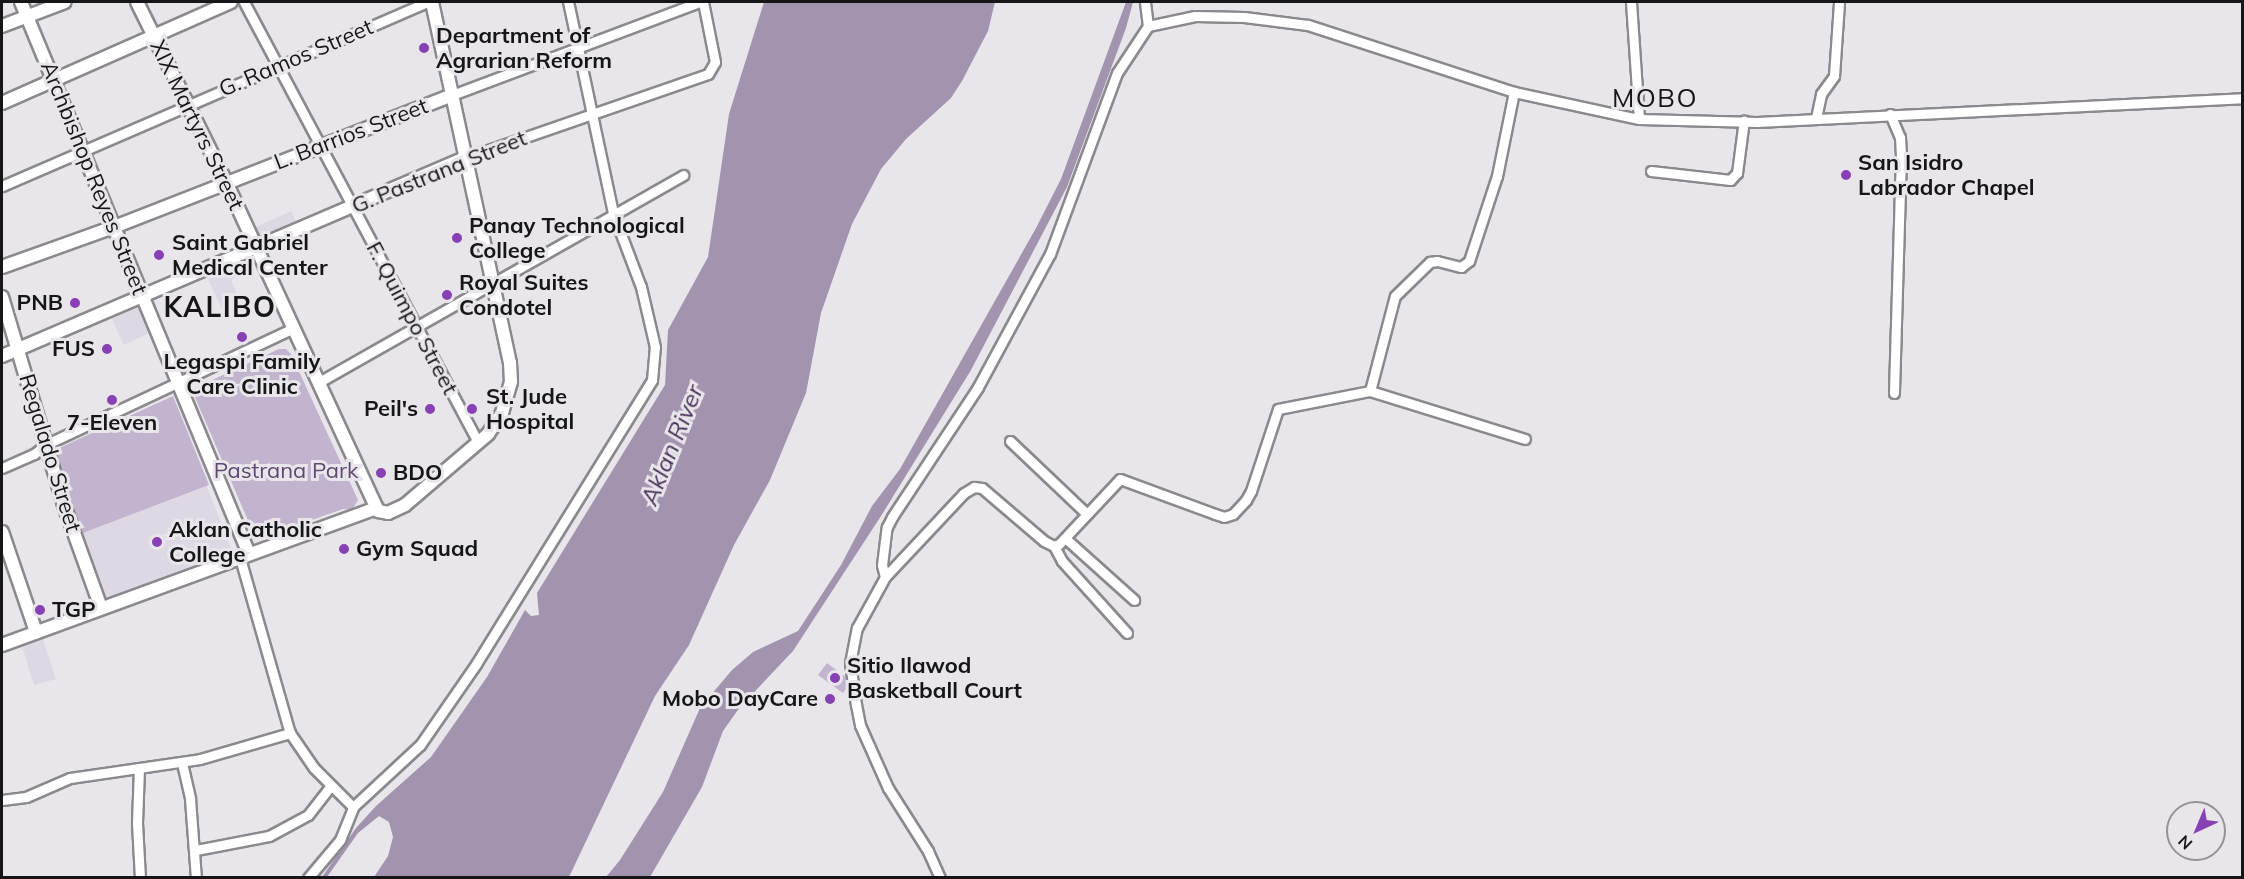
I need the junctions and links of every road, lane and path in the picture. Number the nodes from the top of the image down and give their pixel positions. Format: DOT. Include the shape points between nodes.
graph roads {
  1 [pos="21,2"];
  2 [pos="65,2"];
  3 [pos="137,2"];
  4 [pos="231,2"];
  5 [pos="244,2"];
  6 [pos="427,2"];
  7 [pos="432,2"];
  8 [pos="568,2"];
  9 [pos="702,2"];
  10 [pos="1145,2"];
  11 [pos="1631,2"];
  12 [pos="1839,2"];
  13 [pos="27,16"];
  14 [pos="2,26"];
  15 [pos="1148,26"];
  16 [pos="153,36"];
  17 [pos="577,48"];
  18 [pos="278,65"];
  19 [pos="53,80"];
  20 [pos="1514,92"];
  21 [pos="452,95"];
  22 [pos="2242,98"];
  23 [pos="2,103"];
  24 [pos="186,105"];
  25 [pos="591,114"];
  26 [pos="1890,114"];
  27 [pos="1816,118"];
  28 [pos="1639,119"];
  29 [pos="1744,120"];
  30 [pos="320,146"];
  31 [pos="82,151"];
  32 [pos="465,158"];
  33 [pos="1651,171"];
  34 [pos="683,174"];
  35 [pos="226,182"];
  36 [pos="2,186"];
  37 [pos="352,206"];
  38 [pos="614,213"];
  39 [pos="114,227"];
  40 [pos="256,247"];
  41 [pos="2,267"];
  42 [pos="492,283"];
  43 [pos="142,296"];
  44 [pos="2,297"];
  45 [pos="416,326"];
  46 [pos="294,328"];
  47 [pos="17,349"];
  48 [pos="2,356"];
  49 [pos="319,382"];
  50 [pos="178,383"];
  51 [pos="1370,391"];
  52 [pos="1894,393"];
  53 [pos="1525,439"];
  54 [pos="1010,441"];
  55 [pos="478,443"];
  56 [pos="47,444"];
  57 [pos="2,468"];
  58 [pos="378,509"];
  59 [pos="1087,514"];
  60 [pos="2,532"];
  61 [pos="1065,538"];
  62 [pos="1054,546"];
  63 [pos="4,548"];
  64 [pos="244,556"];
  65 [pos="885,577"];
  66 [pos="1134,600"];
  67 [pos="101,608"];
  68 [pos="36,632"];
  69 [pos="1127,633"];
  70 [pos="2,645"];
  71 [pos="290,733"];
  72 [pos="182,763"];
  73 [pos="139,768"];
  74 [pos="331,786"];
  75 [pos="2,800"];
  76 [pos="353,807"];
  77 [pos="196,850"];
  78 [pos="140,878"];
  79 [pos="196,878"];
  80 [pos="308,878"];
  81 [pos="940,878"];
  1 -- 13 [label="street, Archbishop Reyes Street"];
  2 -- 13 [label="street"];
  3 -- 16 [label="street, XIX Martyrs Street"];
  4 -- 16 [label="street"];
  5 -- 18 [label="street, F. Quimpo Street"];
  6 -- 18 [label="street, G. Ramos Street"];
  7 -- 21 [label="street"];
  8 -- 17 [label="street"];
  9 -- 17 [label="street, L. Barrios Street"];
  9 -- 25 [label="street, G. Pastrana Street" via="714,68 705,75"];
  10 -- 15 [label="street"];
  11 -- 28 [label="street"];
  12 -- 27 [label="street" via="1834,76 1821,94"];
  13 -- 14 [label="street"];
  13 -- 19 [label="street, Archbishop Reyes Street"];
  15 -- 20 [label="street" via="1195,16 1308,25"];
  15 -- 65 [label="street" via="1117,73 1050,254 978,387 892,516 882,565"];
  16 -- 19 [label="street"];
  16 -- 24 [label="street, XIX Martyrs Street"];
  17 -- 21 [label="street, L. Barrios Street"];
  17 -- 25 [label="street"];
  18 -- 24 [label="street, G. Ramos Street"];
  18 -- 30 [label="street, F. Quimpo Street"];
  19 -- 23 [label="street"];
  19 -- 31 [label="street, Archbishop Reyes Street"];
  20 -- 28 [label="street"];
  20 -- 51 [label="street" via="1497,176 1469,261 1461,267 1432,261 1395,296"];
  21 -- 30 [label="street, L. Barrios Street"];
  21 -- 32 [label="street"];
  22 -- 26 [label="street"];
  24 -- 31 [label="street, G. Ramos Street"];
  24 -- 35 [label="street, XIX Martyrs Street"];
  25 -- 32 [label="street, G. Pastrana Street"];
  25 -- 38 [label="street"];
  26 -- 27 [label="street"];
  26 -- 52 [label="street" via="1900,137 1901,155"];
  27 -- 29 [label="street"];
  28 -- 29 [label="street"];
  29 -- 33 [label="street" via="1737,173 1730,180"];
  30 -- 35 [label="street, L. Barrios Street"];
  30 -- 37 [label="street, F. Quimpo Street"];
  31 -- 36 [label="street, G. Ramos Street"];
  31 -- 39 [label="street, Archbishop Reyes Street"];
  32 -- 37 [label="street, G. Pastrana Street"];
  32 -- 42 [label="street"];
  34 -- 38 [label="street"];
  35 -- 39 [label="street, L. Barrios Street"];
  35 -- 40 [label="street, XIX Martyrs Street"];
  37 -- 40 [label="street, G. Pastrana Street"];
  37 -- 45 [label="street, F. Quimpo Street"];
  38 -- 42 [label="street"];
  38 -- 76 [label="street" via="641,287 655,347 652,380 476,664 420,746"];
  39 -- 41 [label="street, L. Barrios Street"];
  39 -- 43 [label="street, Archbishop Reyes Street"];
  40 -- 43 [label="street, G. Pastrana Street"];
  40 -- 46 [label="street, XIX Martyrs Street"];
  42 -- 45 [label="street"];
  42 -- 55 [label="street" via="510,363 510,382 502,413"];
  43 -- 47 [label="street, G. Pastrana Street"];
  43 -- 50 [label="street, Archbishop Reyes Street"];
  44 -- 47 [label="street, Regalado Street"];
  45 -- 49 [label="street"];
  45 -- 55 [label="street, F. Quimpo Street"];
  46 -- 49 [label="street, XIX Martyrs Street"];
  46 -- 50 [label="street"];
  47 -- 48 [label="street, G. Pastrana Street"];
  47 -- 56 [label="street, Regalado Street"];
  49 -- 58 [label="street, XIX Martyrs Street"];
  50 -- 56 [label="street"];
  50 -- 64 [label="street, Archbishop Reyes Street"];
  51 -- 53 [label="street"];
  51 -- 59 [label="street" via="1278,409 1246,500 1233,514 1224,517 1123,479"];
  54 -- 59 [label="street"];
  55 -- 58 [label="street" via="405,505 388,513"];
  56 -- 57 [label="street"];
  56 -- 67 [label="street, Regalado Street"];
  58 -- 64 [label="street"];
  59 -- 61 [label="street"];
  60 -- 63 [label="street"];
  61 -- 62 [label="street"];
  61 -- 66 [label="street"];
  62 -- 65 [label="street" via="1044,542 982,488 974,487"];
  62 -- 69 [label="street" via="1062,561"];
  63 -- 68 [label="street"];
  64 -- 67 [label="street"];
  64 -- 71 [label="street"];
  65 -- 81 [label="street" via="857,628 850,663 856,705 860,725 888,788 928,851"];
  67 -- 68 [label="street"];
  68 -- 70 [label="street"];
  71 -- 72 [label="street"];
  71 -- 74 [label="street" via="306,760"];
  72 -- 73 [label="street"];
  72 -- 77 [label="street"];
  73 -- 75 [label="street" via="70,778 26,796"];
  73 -- 78 [label="street" via="136,807"];
  74 -- 76 [label="street"];
  74 -- 77 [label="street" via="308,815 269,836"];
  76 -- 80 [label="street" via="340,840"];
  77 -- 79 [label="street"];
}
